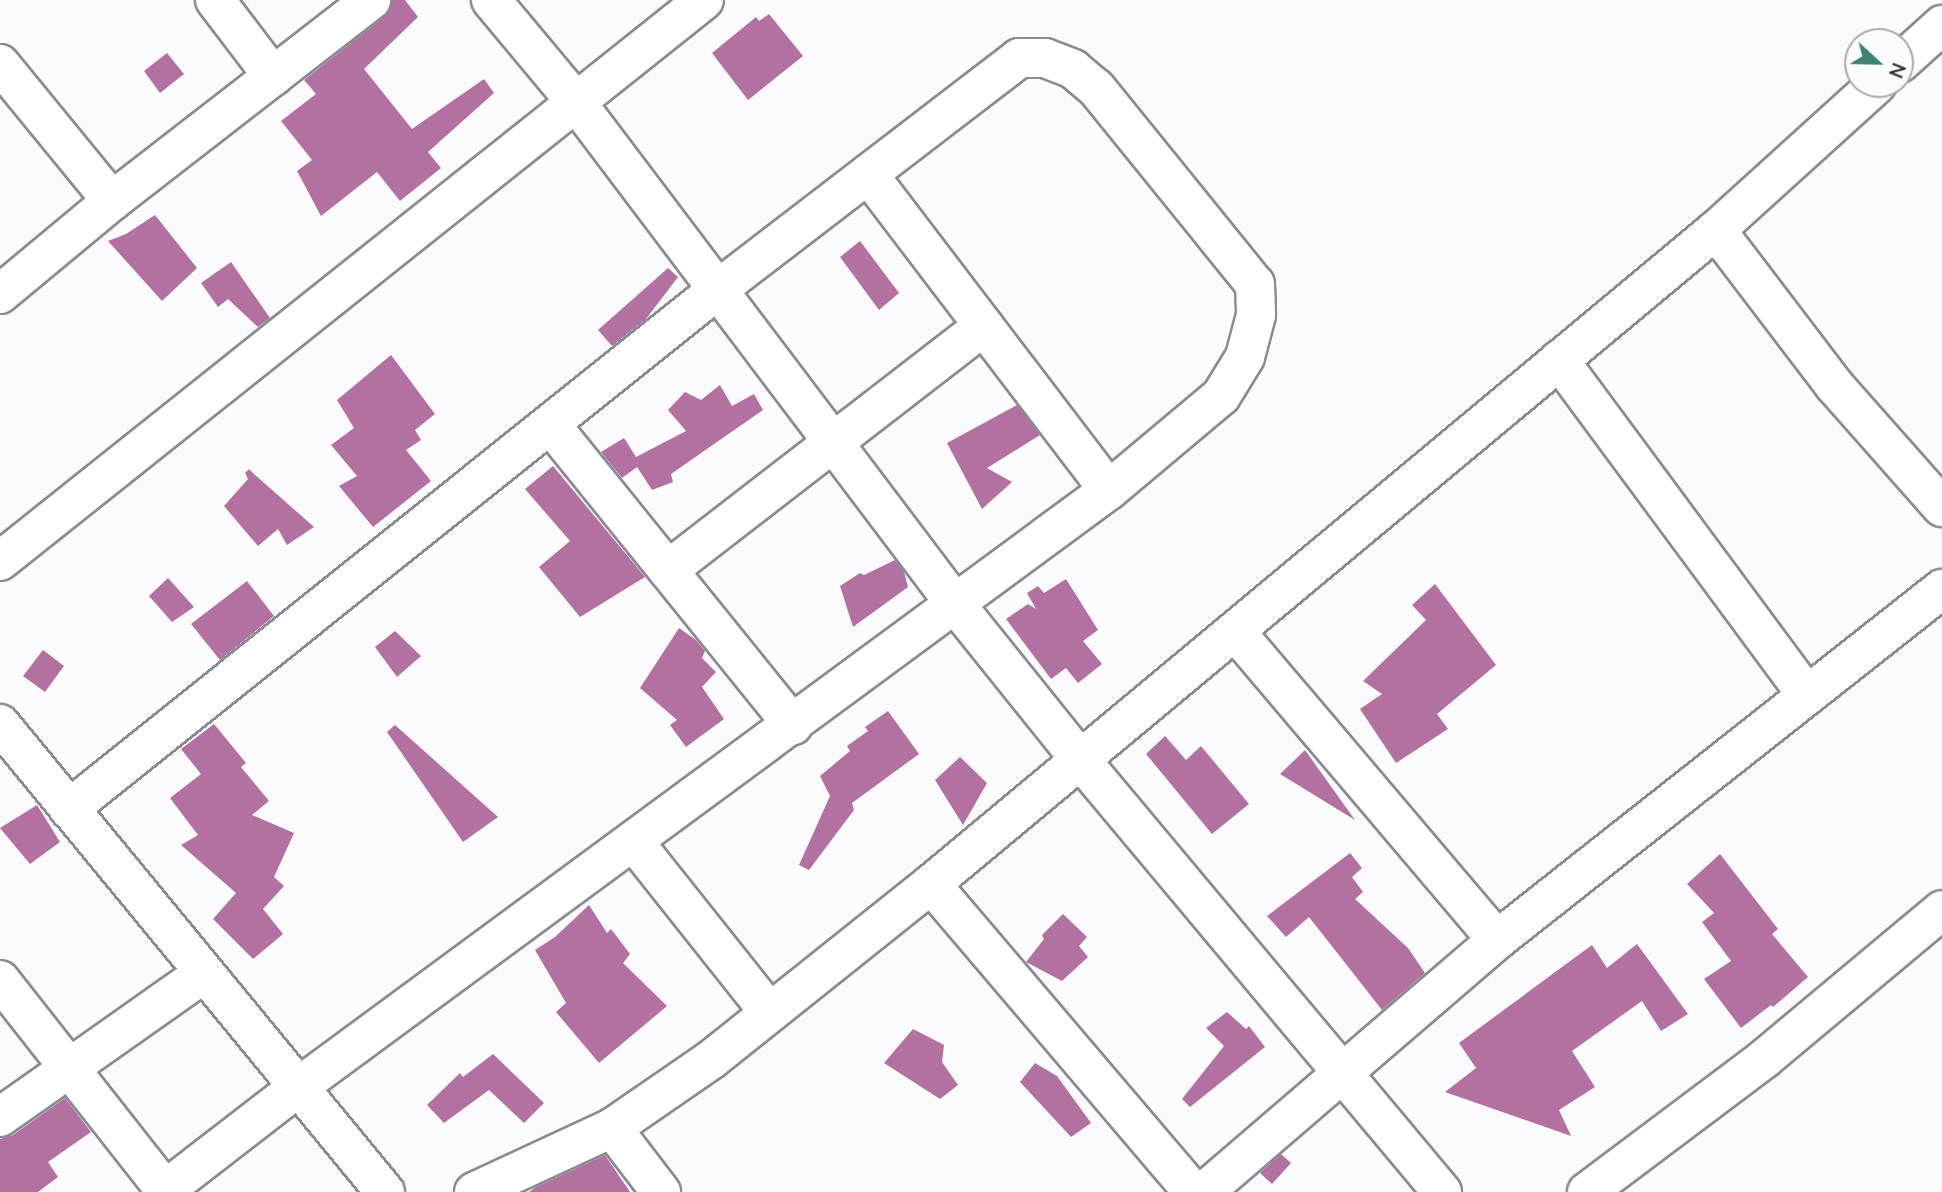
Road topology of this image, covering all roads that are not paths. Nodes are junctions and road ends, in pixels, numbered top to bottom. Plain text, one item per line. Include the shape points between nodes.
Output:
1 (215, 0) edge
2 (371, 0) edge
3 (491, 0) edge
4 (704, 0) edge
5 (1942, 25) edge
6 (1914, 51) edge
7 (0, 64) edge
8 (273, 76) junction
9 (1862, 98) edge
10 (576, 103) junction
11 (868, 174) junction
12 (112, 201) junction
13 (1716, 230) junction
14 (717, 290) junction
15 (0, 293) edge
16 (984, 326) junction
17 (1559, 360) junction
18 (550, 424) junction
19 (834, 442) junction
20 (1109, 490) junction
21 (1937, 493) edge
22 (0, 561) edge
23 (668, 570) junction
24 (1942, 589) edge
25 (956, 605) junction
26 (1235, 631) junction
27 (1807, 695) junction
28 (0, 724) edge
29 (793, 725) junction
30 (1079, 758) junction
31 (69, 809) junction
32 (634, 842) junction
33 (931, 884) junction
34 (1942, 910) edge
35 (1497, 940) junction
36 (204, 973) junction
37 (0, 979) edge
38 (769, 1012) junction
39 (68, 1068) junction
40 (1343, 1070) junction
41 (297, 1088) junction
42 (0, 1116) edge
43 (612, 1128) junction
44 (166, 1191) edge
45 (385, 1192) edge
46 (474, 1192) edge
47 (661, 1192) edge
48 (1193, 1192) edge
49 (1204, 1192) edge
50 (1442, 1192) edge
51 (1587, 1192) edge

1 - 8 street
2 - 8 street
3 - 10 street
4 - 10 street
5 - 6 street
7 - 12 street
8 - 12 street
9 - 13 street
10 - 14 street
10 - 22 street
11 - 14 street
11 - 16 street
11 - 20 street via 1019,58 1045,58 1073,69 1096,88 1255,284 1256,314 1245,357 1221,396
12 - 15 street
13 - 17 street
13 - 21 street via 1834,385
14 - 18 street
14 - 19 street
16 - 19 street
16 - 20 street
17 - 26 street
17 - 27 street
18 - 23 street
18 - 31 street
19 - 23 street
19 - 25 street
20 - 25 street
23 - 29 street
24 - 27 street
25 - 29 street
25 - 30 street
26 - 30 street
26 - 35 street
27 - 35 street
28 - 31 street
29 - 32 street
30 - 33 street
30 - 40 street
31 - 36 street
32 - 38 street
32 - 41 street
33 - 38 street
33 - 48 street
34 - 51 street via 1763,1059
35 - 40 street
36 - 39 street
36 - 41 street
37 - 39 street
38 - 43 street via 712,1059
39 - 42 street
39 - 44 street
40 - 49 street
40 - 50 street
41 - 44 street
41 - 45 street
43 - 46 street
43 - 47 street

